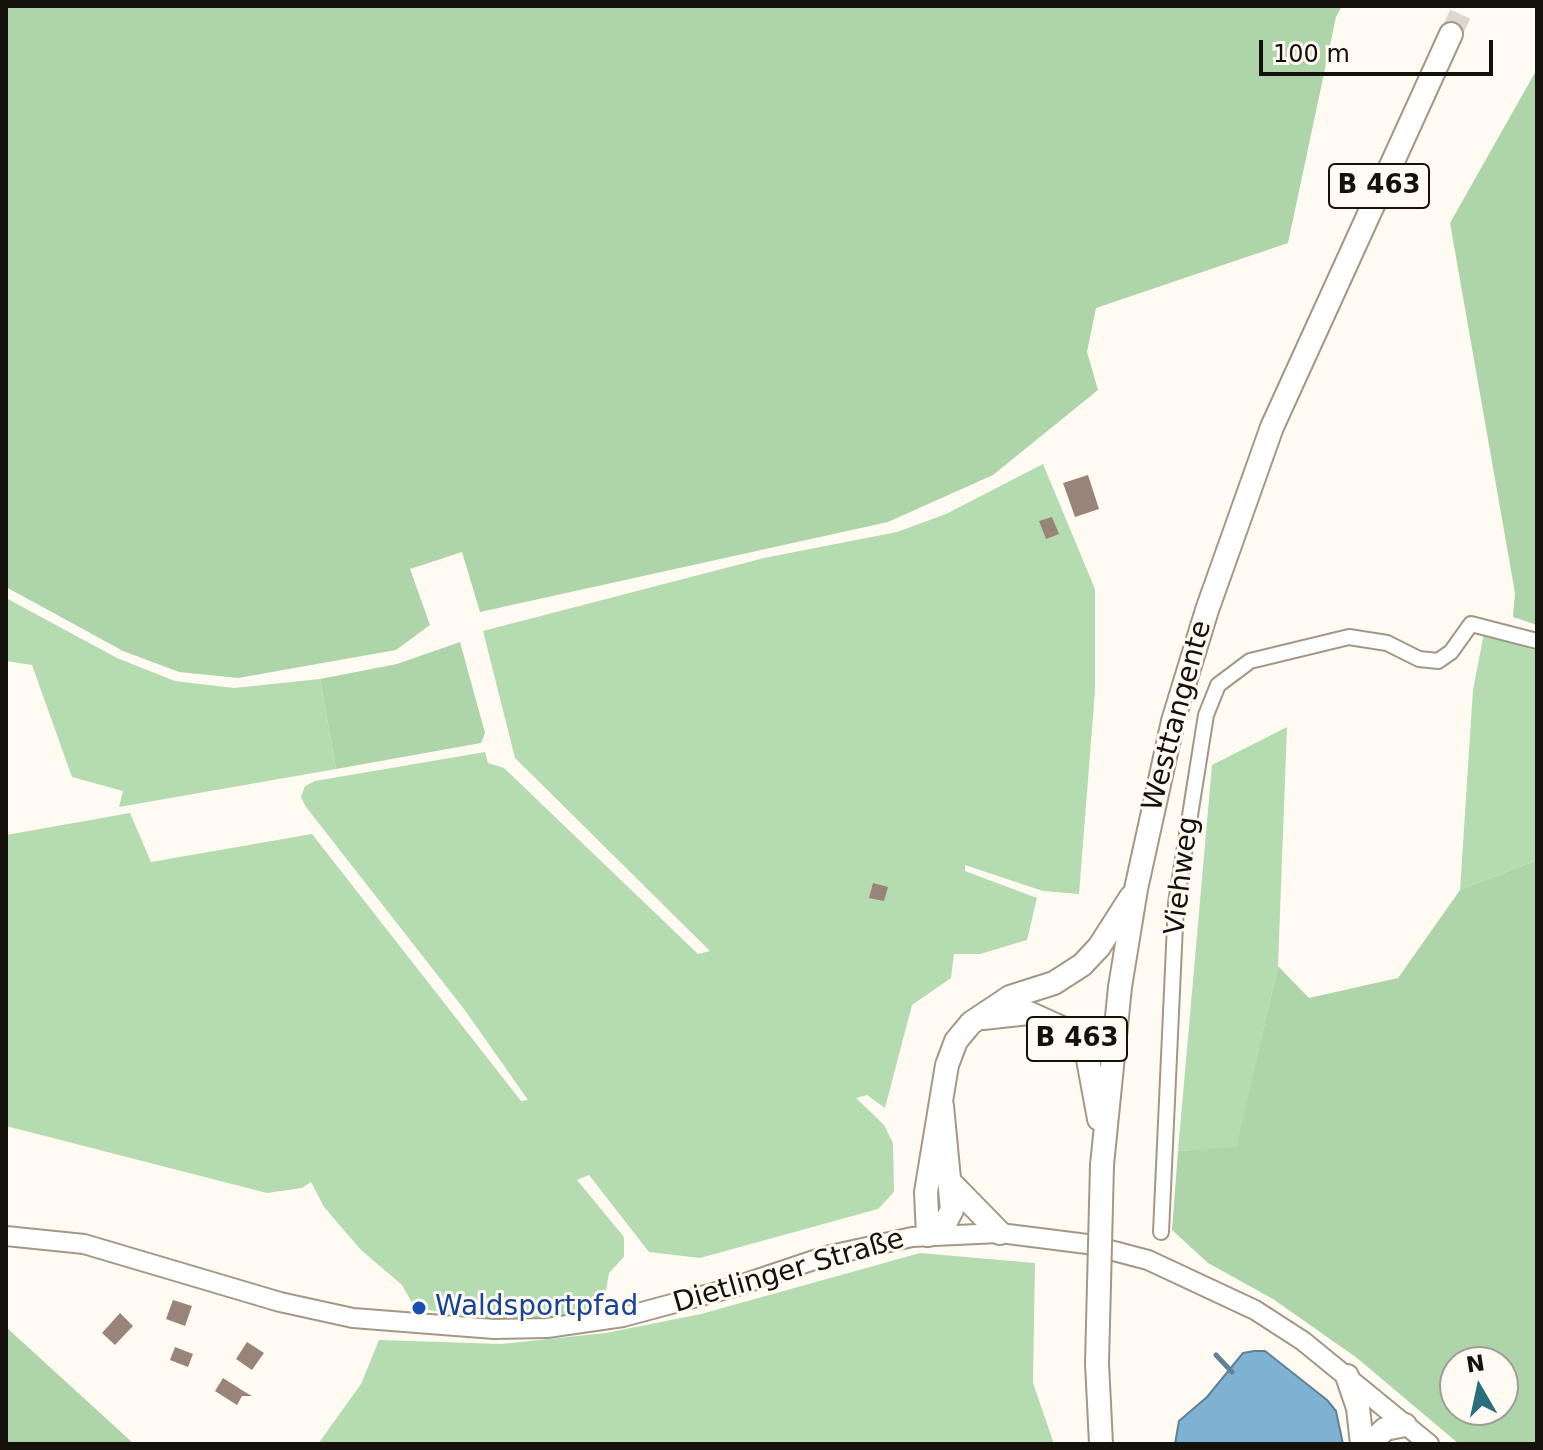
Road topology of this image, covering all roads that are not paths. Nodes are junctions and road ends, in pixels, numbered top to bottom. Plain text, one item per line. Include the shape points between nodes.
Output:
1 (1451, 34) tunnel mouth
2 (1537, 641) edge
3 (1136, 889) junction
4 (978, 1018) junction
5 (942, 1106) junction
6 (1103, 1141) junction
7 (951, 1183) junction
8 (1161, 1232) dead end
9 (1000, 1233) junction
10 (928, 1235) junction
11 (6, 1236) edge
12 (1347, 1376) junction
13 (1401, 1435) edge
14 (1101, 1444) edge
15 (1362, 1444) edge
16 (1369, 1444) edge
17 (1429, 1444) edge

1 - 3 highway, Westtangente / B 463 via 1272,427 1189,669
2 - 8 street, Viehweg via 1471,624 1438,661 1419,659 1387,643 1349,637 1250,661 1218,685 1206,715 1176,903
3 - 4 highway, B 463 via 1082,965 1054,983 1010,997
3 - 6 highway, Westtangente / B 463
4 - 5 highway, B 463 via 956,1041
4 - 6 highway, B 463 via 1029,1013 1071,1032 1087,1054
5 - 7 highway, B 463
5 - 10 highway, B 463 via 924,1207
6 - 14 highway, Westtangente / B 463, bridge via 1097,1363
7 - 9 highway
7 - 10 highway, B 463 via 952,1210 943,1227
9 - 10 main road, Dietlinger Straße
9 - 12 main road, Dietlinger Straße via 1121,1252 1188,1277 1255,1310
10 - 11 main road, Dietlinger Straße via 826,1256 623,1317 494,1329 353,1318 280,1302 96,1247
12 - 13 main road, Dietlinger Straße
12 - 15 highway
13 - 16 highway via 1385,1429
13 - 17 main road, Dietlinger Straße

